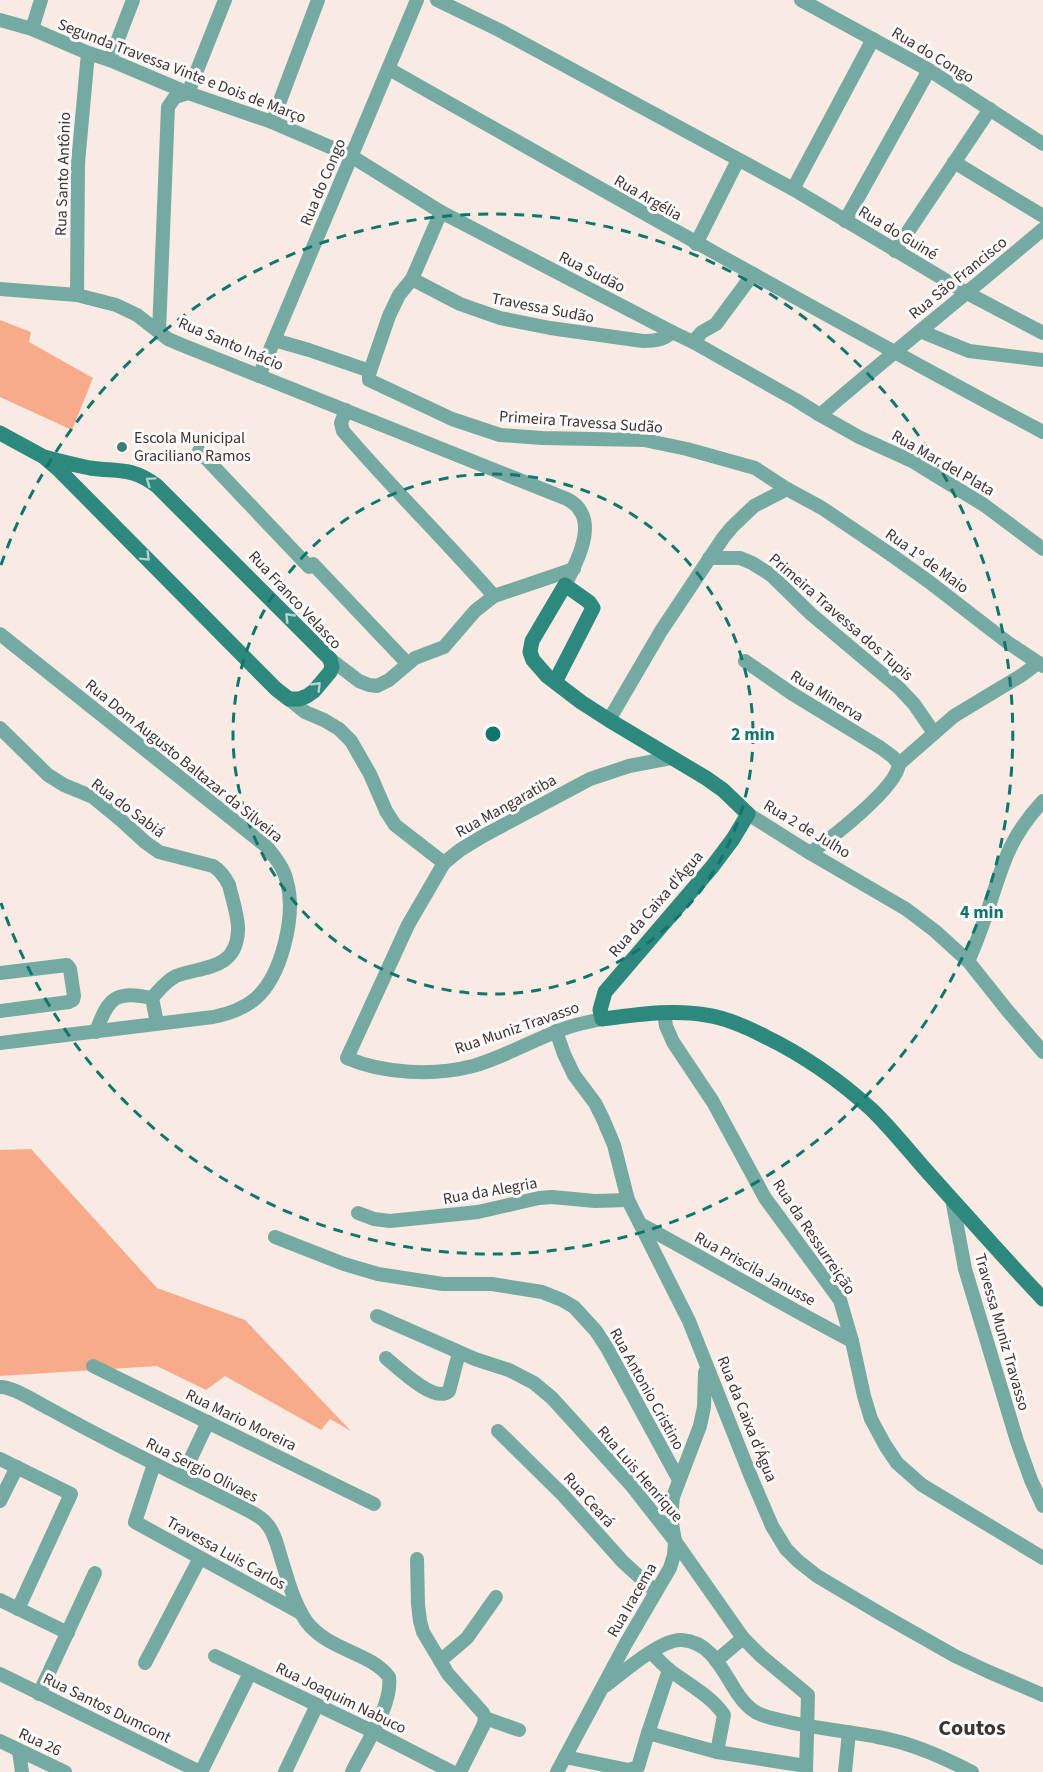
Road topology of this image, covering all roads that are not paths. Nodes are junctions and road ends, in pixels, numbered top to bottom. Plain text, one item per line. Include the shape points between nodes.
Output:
1 (41, 0) edge
2 (133, 0) edge
3 (225, 0) edge
4 (318, 0) edge
5 (417, 0) edge
6 (437, 0) edge
7 (801, 0) edge
8 (0, 20) edge
9 (32, 28) junction
10 (873, 39) junction
11 (88, 53) junction
12 (110, 60) junction
13 (389, 69) junction
14 (929, 70) junction
15 (188, 93) junction
16 (990, 109) junction
17 (272, 122) junction
18 (1043, 144) edge
19 (351, 156) junction
20 (738, 160) junction
21 (954, 162) junction
22 (793, 189) junction
23 (441, 212) junction
24 (1043, 216) edge
25 (845, 221) junction
26 (1043, 229) edge
27 (696, 244) junction
28 (895, 251) junction
29 (753, 274) junction
30 (412, 279) junction
31 (0, 289) edge
32 (967, 293) junction
33 (77, 295) junction
34 (920, 331) junction
35 (159, 332) junction
36 (672, 332) junction
37 (1043, 333) edge
38 (273, 340) junction
39 (693, 342) junction
40 (893, 352) junction
41 (1043, 360) edge
42 (259, 376) junction
43 (372, 377) junction
44 (346, 410) junction
45 (820, 415) junction
46 (1043, 432) edge
47 (0, 433) edge
48 (199, 451) dead end
49 (44, 457) junction
50 (788, 489) junction
51 (1043, 549) edge
52 (710, 558) junction
53 (574, 569) junction
54 (565, 585) junction
55 (494, 596) junction
56 (0, 634) edge
57 (330, 659) junction
58 (532, 660) joint
59 (745, 661) dead end
60 (407, 663) junction
61 (1040, 665) edge
62 (555, 682) junction
63 (289, 699) junction
64 (609, 720) junction
65 (0, 728) edge
66 (934, 733) junction
67 (671, 758) junction
68 (896, 760) junction
69 (1043, 801) edge
70 (748, 814) junction
71 (810, 853) junction
72 (444, 863) junction
73 (968, 961) junction
74 (0, 973) edge
75 (152, 998) junction
76 (0, 1011) edge
77 (664, 1012) junction
78 (602, 1019) junction
79 (157, 1023) junction
80 (556, 1031) junction
81 (96, 1032) junction
82 (355, 1037) joint
83 (0, 1043) edge
84 (1043, 1052) edge
85 (952, 1199) junction
86 (628, 1200) junction
87 (358, 1214) dead end
88 (642, 1226) junction
89 (275, 1238) dead end
90 (1043, 1299) edge
91 (377, 1316) dead end
92 (852, 1341) junction
93 (459, 1353) junction
94 (386, 1358) dead end
95 (705, 1362) junction
96 (93, 1366) dead end
97 (1, 1386) edge
98 (208, 1422) junction
99 (498, 1431) dead end
100 (0, 1459) edge
101 (154, 1464) junction
102 (17, 1467) junction
103 (182, 1477) junction
104 (679, 1480) junction
105 (0, 1501) edge
106 (375, 1504) dead end
107 (1043, 1506) edge
108 (675, 1541) junction
109 (200, 1558) junction
110 (1043, 1558) edge
111 (417, 1559) dead end
112 (95, 1573) dead end
113 (655, 1591) junction
114 (496, 1598) dead end
115 (0, 1600) edge
116 (18, 1609) junction
117 (302, 1613) junction
118 (68, 1633) junction
119 (743, 1638) junction
120 (651, 1652) junction
121 (215, 1656) dead end
122 (440, 1661) junction
123 (716, 1661) junction
124 (145, 1663) dead end
125 (669, 1670) junction
126 (250, 1673) junction
127 (0, 1674) edge
128 (602, 1689) junction
129 (39, 1694) junction
130 (1043, 1695) edge
131 (317, 1705) junction
132 (485, 1718) junction
133 (807, 1726) junction
134 (519, 1730) dead end
135 (374, 1732) junction
136 (849, 1732) junction
137 (648, 1733) junction
138 (0, 1741) edge
139 (19, 1751) junction
140 (717, 1752) junction
141 (565, 1757) junction
142 (954, 1768) edge
143 (806, 1769) edge
144 (22, 1772) edge
145 (65, 1772) edge
146 (200, 1772) edge
147 (285, 1772) edge
148 (352, 1772) edge
149 (452, 1772) edge
150 (460, 1772) edge
151 (557, 1772) edge
152 (845, 1772) edge
153 (972, 1772) edge

1 - 9 street
2 - 12 street
3 - 15 street
4 - 17 street
5 - 13 street, Rua do Congo
6 - 20 street, Rua do Guiné
7 - 10 street, Rua do Congo
8 - 9 street, Segunda Travessa Vinte e Dois de Março
9 - 11 street, Segunda Travessa Vinte e Dois de Março
10 - 14 street, Rua do Congo
10 - 22 street
11 - 12 street, Segunda Travessa Vinte e Dois de Março
11 - 33 street, Rua Santo Antônio via 78,163
12 - 15 street, Segunda Travessa Vinte e Dois de Março
13 - 19 street, Rua do Congo
13 - 27 street, Rua Argélia
14 - 16 street, Rua do Congo
14 - 25 street
15 - 17 street, Segunda Travessa Vinte e Dois de Março
15 - 35 street via 175,97 168,107
16 - 18 street, Rua do Congo
16 - 21 street
17 - 19 street, Segunda Travessa Vinte e Dois de Março
19 - 23 street, Rua Sudão
19 - 38 street, Rua do Congo
20 - 22 street, Rua do Guiné
20 - 27 street
21 - 24 street
21 - 28 street
22 - 25 street, Rua do Guiné
23 - 30 street
23 - 36 street, Rua Sudão
25 - 28 street, Rua do Guiné
26 - 32 street, Rua São Francisco
27 - 29 street, Rua Argélia
28 - 32 street, Rua do Guiné
29 - 39 street via 716,324
29 - 40 street, Rua Argélia
30 - 36 street, Travessa Sudão via 482,313 520,323 643,341 660,340
30 - 43 street via 389,316
31 - 33 street, Rua Santo Inácio
32 - 34 street, Rua São Francisco
32 - 37 street, Rua do Guiné
33 - 35 street, Rua Santo Inácio via 126,309
34 - 40 street, Rua São Francisco
34 - 41 street via 969,351
35 - 42 street, Rua Santo Inácio
36 - 39 street, Rua Sudão
38 - 42 street, Rua do Congo
38 - 43 street, Primeira Travessa Sudão via 309,350
39 - 45 street, Rua Sudão
40 - 45 street, Rua São Francisco
40 - 46 street
42 - 44 street, Rua Santo Inácio
43 - 50 street, Primeira Travessa Sudão via 452,419 500,435 653,441 755,468
44 - 53 street, Rua Santo Inácio via 567,498 581,511 584,520 584,539
44 - 55 street via 341,423 343,431
45 - 51 street, Rua Mar del Plata via 914,462 984,504
47 - 49 street, Rua Franco Velasco
48 - 60 street
57 -> 49 street, Rua Franco Velasco via 146,477
49 -> 63 street, Rua Franco Velasco
50 - 52 street via 754,507 732,527
50 - 61 street, Rua 1º de Maio via 899,561
52 - 64 street
52 - 66 street, Primeira Travessa dos Tupis via 740,558 771,575 899,688
53 - 54 street, Rua Santo Inácio
53 - 55 street
54 - 58 street, Rua Santo Inácio via 532,641
54 - 62 street via 593,609
55 - 60 street via 475,611 444,647
56 - 79 street, Rua Dom Augusto Baltazar da Silveira via 266,846 279,861 287,880 290,920 276,968 263,991 231,1013
57 - 60 street via 359,681 377,686
63 -> 57 street, Rua Franco Velasco via 314,691 330,672
58 - 62 street, Rua 2 de Julho
59 - 68 street, Rua Minerva
61 - 66 street via 972,704
62 - 64 street, Rua 2 de Julho
63 - 72 street via 339,729 351,741 395,825
64 - 67 street, Rua 2 de Julho
65 - 75 street, Rua do Sabiá via 48,775 93,797 159,852 213,866 226,879 238,930 234,946 223,961 175,977
66 - 68 street
67 - 70 street, Rua 2 de Julho via 723,790
67 - 72 street, Rua Mangaratiba via 590,778 483,836
68 - 71 street via 898,771 880,793
69 - 73 street via 1005,859 985,923
70 - 71 street, Rua 2 de Julho
70 - 78 street, Rua da Caixa d'Água via 712,867 605,992
71 - 73 street, Rua 2 de Julho via 906,909
72 - 82 street, Rua Mangaratiba via 408,925
73 - 84 street, Rua 2 de Julho
74 - 76 street via 67,965 74,994 69,1002
75 - 79 street
75 - 81 street via 132,994 110,1002
77 - 78 street, Rua Muniz Travasso
77 - 85 street, Rua Muniz Travasso via 729,1021 814,1064 873,1111
77 - 92 street, Rua da Ressurreição via 673,1042 713,1102 765,1198 840,1300
78 - 80 street, Rua Muniz Travasso
79 - 81 street, Rua Dom Augusto Baltazar da Silveira
80 - 82 street, Rua Muniz Travasso via 474,1065 440,1071 398,1070 354,1061 347,1058
80 - 86 street, Rua da Caixa d'Água via 574,1075 595,1103 614,1144
81 - 83 street, Rua Dom Augusto Baltazar da Silveira
85 - 90 street, Rua Muniz Travasso
85 - 107 street, Travessa Muniz Travasso via 965,1269 1017,1441
86 - 87 street, Rua da Alegria via 545,1198 478,1212 390,1221
86 - 88 street, Rua da Caixa d'Água
88 - 92 street, Rua Priscila Janusse
88 - 95 street, Rua da Caixa d'Água
89 - 104 street, Rua Antonio Cristino via 378,1274 443,1284 530,1289 570,1304 607,1348
91 - 93 street, Rua Luis Henrique
92 - 110 street, Rua da Ressurreição via 871,1419 897,1463 922,1485
93 - 94 street via 449,1391 439,1395 414,1382
93 - 108 street, Rua Luis Henrique via 509,1370 552,1398 617,1468
95 - 104 street, Rua Iracema via 704,1407
95 - 130 street, Rua da Caixa d'Água via 772,1526 798,1562 955,1656
96 - 98 street, Rua Mario Moreira
97 - 101 street, Rua Sergio Olivaes
98 - 103 street
98 - 106 street, Rua Mario Moreira
99 - 113 street, Rua Ceará
100 - 102 street
101 - 103 street, Rua Sergio Olivaes
101 - 109 street, Travessa Luis Carlos via 135,1522
102 - 105 street
102 - 116 street via 71,1494
103 - 117 street, Rua Sergio Olivaes via 266,1522
104 - 108 street, Rua Iracema via 671,1518
108 - 113 street, Rua Iracema via 670,1568
108 - 119 street, Rua Luis Henrique
109 - 117 street, Travessa Luis Carlos
109 - 124 street
111 - 122 street via 421,1626
112 - 118 street
113 - 128 street, Rua Iracema
114 - 122 street via 467,1638
115 - 116 street
116 - 118 street
117 - 135 street, Rua Sergio Olivaes via 322,1637 388,1675 384,1708
118 - 129 street
119 - 123 street
119 - 133 street, Rua Luis Henrique via 808,1695
120 - 123 street via 672,1640 683,1640 703,1647
120 - 125 street
120 - 128 street
121 - 126 street, Rua Joaquim Nabuco
122 - 132 street
123 - 133 street via 755,1712
125 - 137 street
125 - 140 street via 724,1715
126 - 131 street, Rua Joaquim Nabuco
126 - 146 street
127 - 129 street, Rua Santos Dumcont
128 - 141 street, Rua Iracema
129 - 146 street, Rua Santos Dumcont
131 - 135 street, Rua Joaquim Nabuco
131 - 147 street
132 - 134 street
132 - 150 street
133 - 136 street
133 - 143 street
135 - 148 street
135 - 149 street, Rua Joaquim Nabuco
136 - 142 street via 903,1742
136 - 152 street
137 - 140 street
137 - 141 street via 640,1764 634,1770
138 - 139 street, Rua 26
139 - 144 street
139 - 145 street, Rua 26
140 - 143 street
141 - 151 street, Rua Iracema
142 - 153 street

